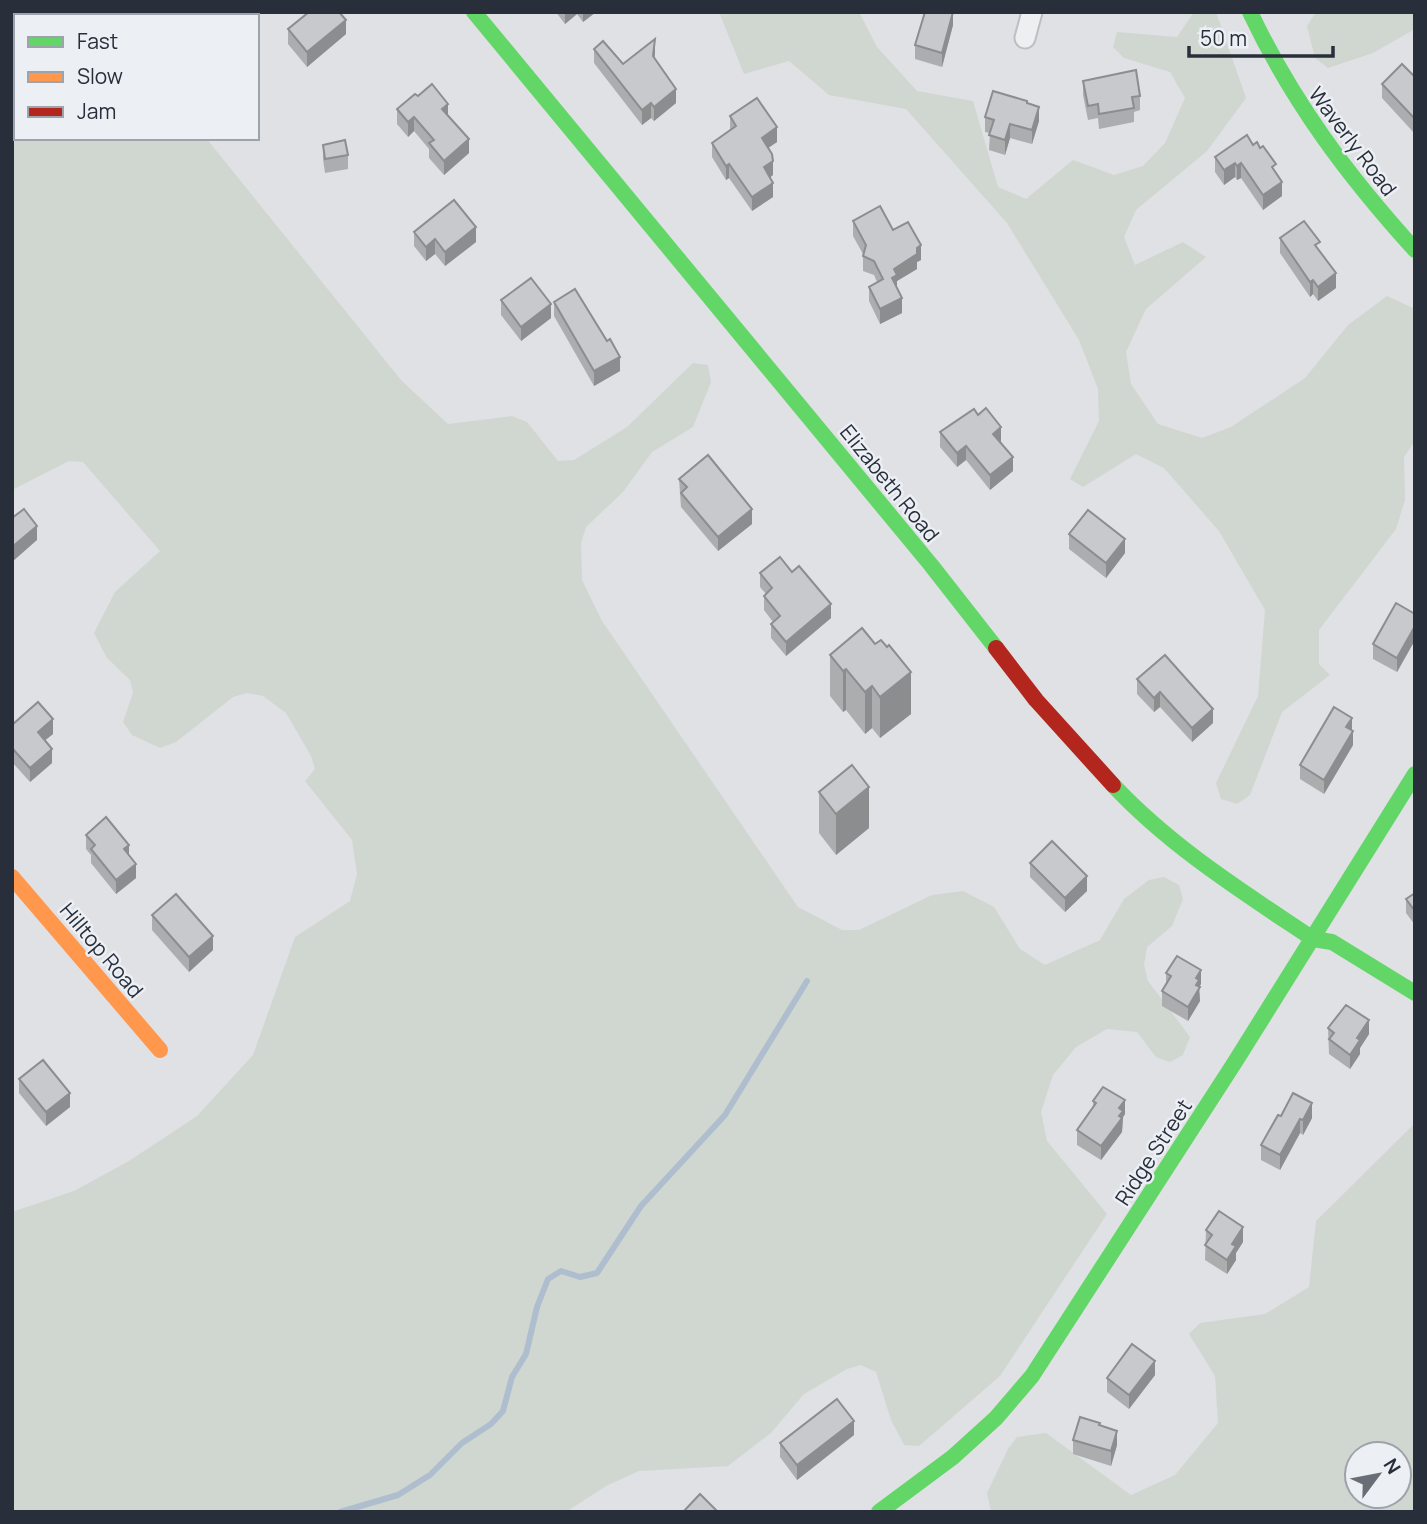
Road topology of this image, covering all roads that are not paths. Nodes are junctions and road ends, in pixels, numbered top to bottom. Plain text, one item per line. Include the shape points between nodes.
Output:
1 (474, 12) edge
2 (1032, 12) edge
3 (1250, 12) edge
4 (1025, 38) dead end
5 (1415, 250) edge
6 (1415, 775) edge
7 (12, 877) edge
8 (1313, 939) junction
9 (1415, 993) edge
10 (160, 1050) dead end
11 (879, 1512) edge

1 - 8 street, Elizabeth Road via 931,565 1036,700 1131,804 1199,862
2 - 4 street
3 - 5 street, Waverly Road via 1287,87 1322,139 1360,191
6 - 8 street, Ridge Street
7 - 10 street, Hilltop Road
8 - 9 street, Elizabeth Road via 1332,942
8 - 11 street, Ridge Street via 1032,1376 988,1426

